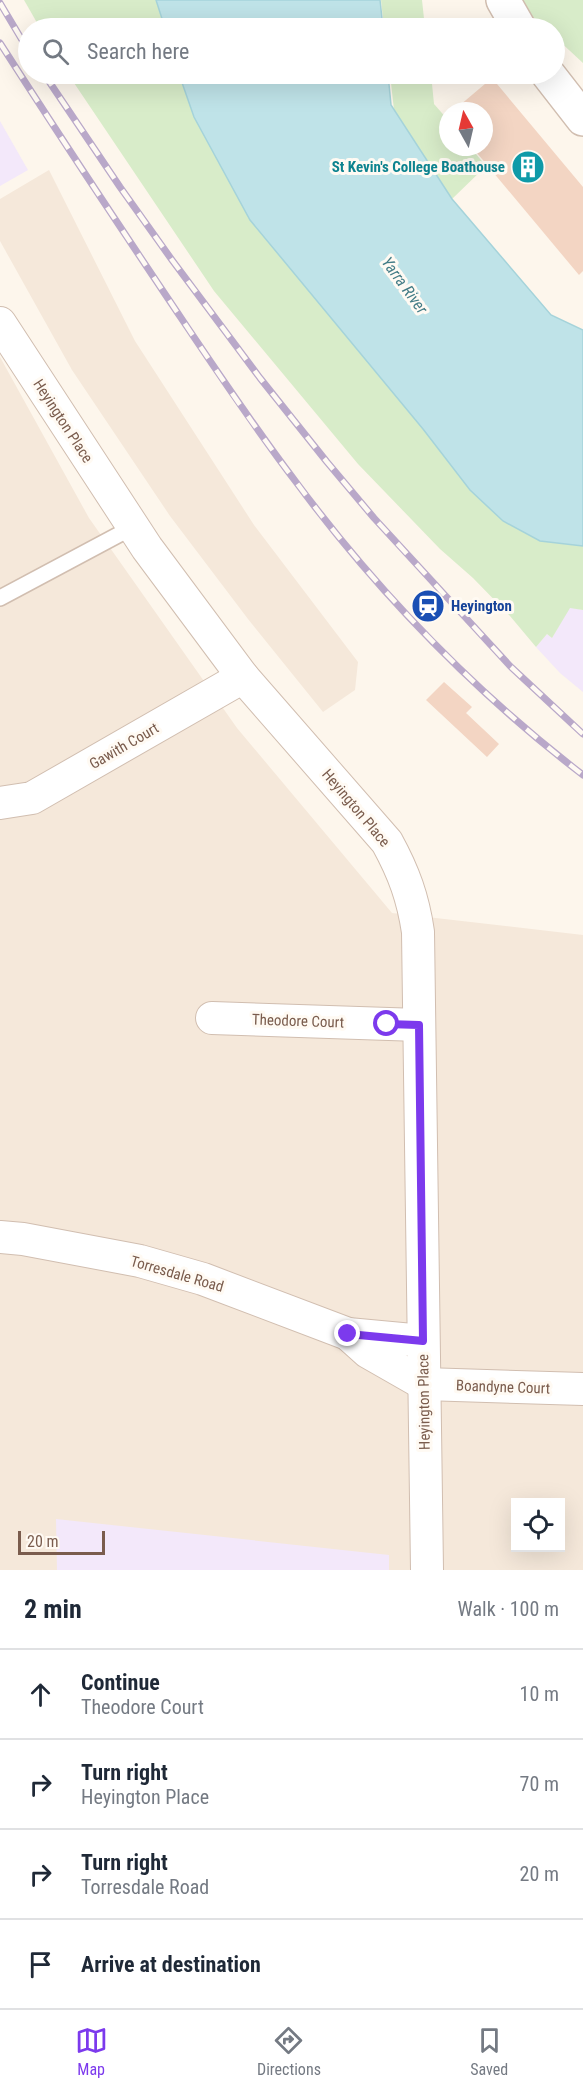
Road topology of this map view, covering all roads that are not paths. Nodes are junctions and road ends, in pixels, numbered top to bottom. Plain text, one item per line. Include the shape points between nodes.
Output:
1 (503, 0) edge
2 (513, 18) edge
3 (556, 84) edge
4 (583, 119) edge
5 (1, 323) edge
6 (133, 527) junction
7 (0, 598) edge
8 (243, 677) junction
9 (0, 803) edge
10 (212, 1018) dead end
11 (419, 1025) junction
12 (0, 1237) edge
13 (348, 1334) junction
14 (423, 1341) junction
15 (424, 1384) junction
16 (583, 1389) edge
17 (427, 1570) edge

1 - 2 street
3 - 4 street
5 - 6 street, Heyington Place
6 - 7 lane
6 - 8 street, Heyington Place
8 - 9 street, Gawith Court via 32,798
8 - 11 street, Heyington Place via 387,842 402,871 414,903 418,932
10 - 11 street, Theodore Court
11 - 14 street, Heyington Place
12 - 13 street, Torresdale Road via 150,1264 203,1279
13 - 14 street, Torresdale Road
13 - 15 street, Torresdale Road via 368,1352
14 - 15 street, Heyington Place
15 - 16 street, Boandyne Court
15 - 17 street, Heyington Place

